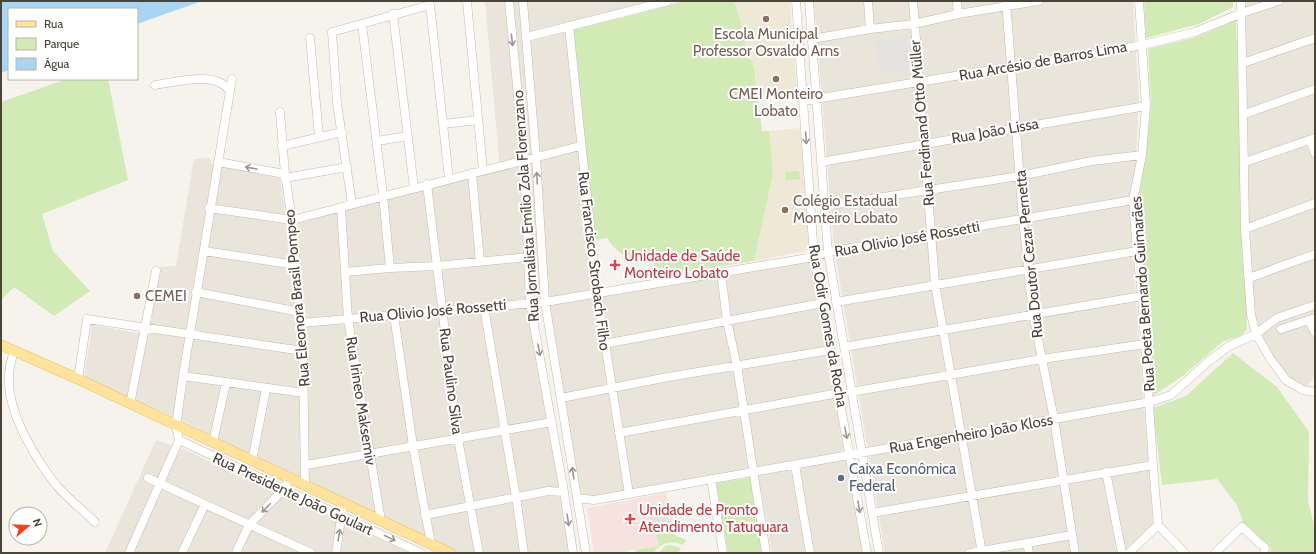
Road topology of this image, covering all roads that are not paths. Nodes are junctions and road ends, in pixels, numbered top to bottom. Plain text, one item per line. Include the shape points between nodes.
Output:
1 (509, 1) edge
2 (523, 1) edge
3 (668, 1) edge
4 (796, 1) edge
5 (809, 1) edge
6 (868, 1) edge
7 (913, 1) edge
8 (958, 1) edge
9 (1038, 1) edge
10 (1139, 1) edge
11 (1242, 1) edge
12 (1278, 1) edge
13 (467, 2) dead end
14 (1007, 4) edge
15 (1242, 13) junction
16 (394, 14) junction
17 (958, 14) junction
18 (362, 24) junction
19 (914, 24) junction
20 (569, 26) junction
21 (870, 29) junction
22 (527, 37) junction
23 (310, 38) dead end
24 (1315, 38) edge
25 (812, 39) junction
26 (1143, 45) junction
27 (1243, 63) junction
28 (1012, 67) junction
29 (232, 79) dead end
30 (920, 82) junction
31 (155, 85) dead end
32 (1315, 88) edge
33 (230, 91) junction
34 (816, 99) junction
35 (803, 101) junction
36 (1146, 106) junction
37 (280, 112) dead end
38 (1245, 114) junction
39 (478, 120) junction
40 (443, 124) junction
41 (1016, 127) junction
42 (342, 132) junction
43 (408, 136) junction
44 (319, 137) junction
45 (1312, 139) edge
46 (377, 141) junction
47 (924, 145) junction
48 (282, 146) junction
49 (580, 146) junction
50 (1315, 153) edge
51 (1142, 155) junction
52 (536, 157) junction
53 (524, 160) junction
54 (218, 162) junction
55 (821, 162) junction
56 (1245, 162) junction
57 (347, 167) junction
58 (483, 170) junction
59 (472, 173) junction
60 (285, 176) junction
61 (1020, 176) junction
62 (449, 179) junction
63 (426, 184) junction
64 (414, 188) junction
65 (928, 190) junction
66 (383, 195) junction
67 (1133, 200) junction
68 (1315, 203) edge
69 (352, 204) junction
70 (825, 206) junction
71 (209, 208) junction
72 (341, 208) junction
73 (292, 220) junction
74 (1023, 220) junction
75 (1245, 229) junction
76 (931, 234) junction
77 (204, 251) junction
78 (1137, 251) junction
79 (828, 252) junction
80 (1315, 254) edge
81 (528, 257) junction
82 (814, 257) junction
83 (480, 262) junction
84 (296, 265) junction
85 (437, 266) junction
86 (390, 268) junction
87 (1029, 269) junction
88 (156, 272) dead end
89 (345, 272) junction
90 (720, 272) junction
91 (1249, 278) junction
92 (935, 286) junction
93 (196, 292) junction
94 (597, 293) junction
95 (1142, 296) junction
96 (545, 302) junction
97 (836, 302) junction
98 (530, 303) junction
99 (823, 303) junction
100 (1315, 305) edge
101 (484, 307) junction
102 (442, 310) junction
103 (300, 312) junction
104 (1033, 314) junction
105 (394, 315) junction
106 (348, 319) junction
107 (1312, 319) edge
108 (727, 321) junction
109 (301, 323) junction
110 (145, 327) junction
111 (1280, 329) dead end
112 (942, 331) junction
113 (1315, 332) edge
114 (1256, 334) junction
115 (189, 335) junction
116 (604, 344) junction
117 (1145, 344) junction
118 (1, 345) edge
119 (844, 348) junction
120 (831, 350) junction
121 (14, 351) junction
122 (303, 352) junction
123 (1042, 359) junction
124 (737, 366) junction
125 (950, 374) junction
126 (183, 376) junction
127 (78, 379) junction
128 (226, 383) junction
129 (266, 389) junction
130 (611, 389) junction
131 (851, 392) junction
132 (1315, 392) edge
133 (304, 393) junction
134 (839, 393) junction
135 (561, 398) junction
136 (1150, 402) junction
137 (130, 404) junction
138 (743, 410) junction
139 (1054, 419) junction
140 (552, 422) junction
141 (176, 426) junction
142 (505, 431) junction
143 (619, 433) junction
144 (962, 435) junction
145 (458, 439) junction
146 (179, 440) junction
147 (213, 442) junction
148 (413, 446) junction
149 (862, 453) junction
150 (369, 454) junction
151 (850, 455) junction
152 (570, 456) junction
153 (558, 459) junction
154 (252, 461) junction
155 (306, 465) junction
156 (795, 465) junction
157 (1153, 465) junction
158 (752, 472) junction
159 (1106, 472) junction
160 (148, 478) dead end
161 (290, 478) junction
162 (710, 479) junction
163 (1063, 479) junction
164 (161, 484) junction
165 (305, 484) junction
166 (284, 489) junction
167 (564, 492) junction
168 (630, 494) junction
169 (971, 496) junction
170 (516, 497) junction
171 (577, 498) junction
172 (205, 504) junction
173 (343, 504) junction
174 (470, 506) junction
175 (872, 513) junction
176 (424, 515) junction
177 (342, 516) junction
178 (381, 521) junction
179 (95, 522) dead end
180 (249, 525) junction
181 (1158, 525) junction
182 (1072, 535) junction
183 (1027, 543) junction
184 (431, 544) junction
185 (291, 550) edge
186 (982, 552) edge
187 (129, 553) edge
188 (182, 553) edge
189 (236, 553) edge
190 (311, 553) edge
191 (336, 553) edge
192 (421, 553) edge
193 (440, 553) edge
194 (450, 553) edge
195 (479, 553) edge
196 (524, 553) edge
197 (573, 553) edge
198 (586, 553) edge
199 (723, 553) edge
200 (766, 553) edge
201 (810, 553) edge
202 (867, 553) edge
203 (879, 553) edge
204 (970, 553) edge
205 (1029, 553) edge
206 (1076, 553) edge
207 (1122, 553) edge
208 (1129, 553) edge
209 (1184, 553) edge
210 (1215, 553) edge
211 (1264, 553) edge

1 -> 53 street, Rua Jornalista Emílio Zola Florenzano
2 - 22 street, Rua Jornalista Emílio Zola Florenzano
3 - 20 street
4 - 35 street, Rua Odir Gomes da Rocha
5 - 25 street, Rua Odir Gomes da Rocha
6 - 21 street
7 - 19 street, Rua Ferdinand Otto Müller
8 - 17 street
9 - 14 street
10 - 26 street, Rua Poeta Bernardo Guimarães
11 - 15 street
12 - 15 street, Rua Arcésio de Barros Lima
13 - 39 street
14 - 17 street
14 - 28 street, Rua Doutor Cezar Pernetta
15 - 26 street, Rua Arcésio de Barros Lima via 1195,32
15 - 27 street
16 - 18 street
16 - 40 street via 430,5
16 - 43 street
17 - 19 street
18 - 42 street via 332,32 337,103
18 - 46 street
19 - 21 street
19 - 30 street, Rua Ferdinand Otto Müller
20 - 22 street
20 - 49 street, Rua Francisco Strobach Filho
21 - 25 street
22 - 52 street, Rua Jornalista Emílio Zola Florenzano
23 - 44 street
24 - 27 street
25 - 34 street, Rua Odir Gomes da Rocha
26 - 28 street, Rua Arcésio de Barros Lima
26 - 36 street, Rua Poeta Bernardo Guimarães
27 - 38 street
28 - 30 street, Rua Arcésio de Barros Lima
28 - 41 street, Rua Doutor Cezar Pernetta
29 - 33 street
30 - 34 street, Rua Arcésio de Barros Lima
30 - 47 street, Rua Ferdinand Otto Müller
31 - 33 street via 211,79 226,85
32 - 38 street
33 - 54 street
34 - 35 street, Rua Arcésio de Barros Lima
34 - 55 street, Rua Odir Gomes da Rocha
35 -> 82 street, Rua Odir Gomes da Rocha
36 - 41 street, Rua João Lissa
36 - 51 street, Rua Poeta Bernardo Guimarães
37 - 48 street, Rua Eleonora Brasil Pompeo
38 - 56 street
39 - 40 street
39 - 58 street
40 - 62 street
41 - 47 street, Rua João Lissa
41 - 61 street, Rua Doutor Cezar Pernetta
42 - 44 street
42 - 57 street
43 - 46 street
43 - 64 street
44 - 48 street
45 - 50 street
45 - 56 street
46 - 66 street
47 - 55 street, Rua João Lissa
47 - 65 street, Rua Ferdinand Otto Müller
48 - 60 street, Rua Eleonora Brasil Pompeo
49 - 52 street
49 - 94 street, Rua Francisco Strobach Filho
51 - 61 street via 1092,161
51 - 67 street, Rua Poeta Bernardo Guimarães
52 - 53 street
96 -> 52 street, Rua Jornalista Emílio Zola Florenzano
53 - 58 street
53 - 81 street, Rua Jornalista Emílio Zola Florenzano
60 -> 54 street
54 - 71 street
55 - 70 street, Rua Odir Gomes da Rocha
56 - 75 street
57 - 60 street
57 - 69 street
58 - 59 street
59 - 62 street
59 - 83 street
60 - 73 street, Rua Eleonora Brasil Pompeo
61 - 65 street
61 - 74 street, Rua Doutor Cezar Pernetta
62 - 63 street
63 - 64 street
63 - 85 street, Rua Paulino Silva
64 - 66 street
65 - 70 street
65 - 76 street, Rua Ferdinand Otto Müller
66 - 69 street
66 - 86 street
67 - 74 street, Rua Olivio José Rossetti
67 - 78 street, Rua Poeta Bernardo Guimarães
68 - 75 street
69 - 72 street
70 - 79 street, Rua Odir Gomes da Rocha
71 - 73 street
71 - 77 street
72 - 73 street
72 - 89 street, Rua Irineo Maksemiv
73 - 84 street, Rua Eleonora Brasil Pompeo
74 - 76 street, Rua Olivio José Rossetti
74 - 87 street, Rua Doutor Cezar Pernetta
75 - 91 street
76 - 79 street, Rua Olivio José Rossetti
76 - 92 street, Rua Ferdinand Otto Müller
77 - 84 street
77 - 93 street
78 - 87 street
78 - 95 street, Rua Poeta Bernardo Guimarães
79 - 82 street, Rua Olivio José Rossetti
79 - 97 street, Rua Odir Gomes da Rocha
80 - 91 street
81 - 83 street
81 - 98 street, Rua Jornalista Emílio Zola Florenzano
82 - 90 street, Rua Olivio José Rossetti
82 - 99 street, Rua Odir Gomes da Rocha
83 - 85 street
84 - 103 street, Rua Eleonora Brasil Pompeo
85 - 86 street
85 - 102 street, Rua Paulino Silva
86 - 89 street
87 - 92 street
87 - 104 street, Rua Doutor Cezar Pernetta
88 - 110 street
89 - 106 street, Rua Irineo Maksemiv
90 - 94 street, Rua Olivio José Rossetti
90 - 108 street
91 - 114 street via 1251,315
92 - 97 street
92 - 112 street, Rua Ferdinand Otto Müller
93 - 103 street
93 - 115 street
94 - 96 street, Rua Olivio José Rossetti
94 - 116 street, Rua Francisco Strobach Filho
95 - 104 street
95 - 117 street, Rua Poeta Bernardo Guimarães
96 - 98 street, Rua Olivio José Rossetti
96 - 135 street, Rua Jornalista Emílio Zola Florenzano
97 - 119 street, Rua Odir Gomes da Rocha
98 - 101 street, Rua Olivio José Rossetti
98 -> 140 street, Rua Jornalista Emílio Zola Florenzano
99 - 108 street
99 - 120 street, Rua Odir Gomes da Rocha
100 - 114 street, Rua Engenheiro João Kloss via 1278,318
101 - 102 street, Rua Olivio José Rossetti
101 - 142 street
102 - 105 street, Rua Olivio José Rossetti
102 - 145 street, Rua Paulino Silva
103 - 109 street, Rua Eleonora Brasil Pompeo
104 - 112 street
104 - 123 street, Rua Doutor Cezar Pernetta
105 - 106 street, Rua Olivio José Rossetti
105 - 148 street
106 - 109 street, Rua Olivio José Rossetti
106 - 150 street, Rua Irineo Maksemiv
107 - 111 street
107 - 113 street
108 - 116 street
108 - 124 street
109 - 122 street, Rua Eleonora Brasil Pompeo
110 - 115 street
110 - 127 street via 87,319
110 - 137 street
112 - 119 street
112 - 125 street, Rua Ferdinand Otto Müller
114 - 132 street via 1286,380 1303,390
114 - 136 street, Rua Engenheiro João Kloss via 1224,350 1171,395
115 - 122 street
115 - 126 street
116 - 130 street, Rua Francisco Strobach Filho
117 - 123 street
117 - 136 street, Rua Poeta Bernardo Guimarães
118 - 121 main road, Rua Presidente João Goulart
119 - 131 street, Rua Odir Gomes da Rocha
120 - 124 street
120 - 134 street, Rua Odir Gomes da Rocha
121 - 127 main road, Rua Presidente João Goulart
121 - 179 street via 8,380 16,418 57,486
122 - 133 street, Rua Eleonora Brasil Pompeo
123 - 125 street
123 - 139 street, Rua Doutor Cezar Pernetta
124 - 130 street
124 - 138 street
125 - 131 street
125 - 144 street, Rua Ferdinand Otto Müller
126 - 128 street
126 - 141 street
127 - 137 main road, Rua Presidente João Goulart
128 - 129 street
128 - 147 street
129 - 133 street
129 - 154 street
130 - 135 street
130 - 143 street, Rua Francisco Strobach Filho
131 - 149 street, Rua Odir Gomes da Rocha
133 - 155 street, Rua Eleonora Brasil Pompeo
134 - 138 street
134 -> 151 street, Rua Odir Gomes da Rocha
135 - 152 street, Rua Jornalista Emílio Zola Florenzano
136 - 139 street, Rua Engenheiro João Kloss
136 - 157 street, Rua Poeta Bernardo Guimarães
137 - 141 main road, Rua Presidente João Goulart
138 - 143 street
138 - 158 street
139 - 144 street, Rua Engenheiro João Kloss
139 - 163 street, Rua Doutor Cezar Pernetta
140 - 142 street
140 - 153 street, Rua Jornalista Emílio Zola Florenzano
141 - 146 street
141 - 147 main road, Rua Presidente João Goulart
142 - 145 street
142 - 170 street
143 - 168 street, Rua Francisco Strobach Filho
144 - 149 street, Rua Engenheiro João Kloss
144 - 169 street, Rua Ferdinand Otto Müller
145 - 148 street
145 - 174 street, Rua Paulino Silva
146 - 164 street
146 - 166 street, Rua Presidente João Goulart
147 - 154 main road, Rua Presidente João Goulart
148 - 150 street
148 - 176 street
149 - 151 street, Rua Engenheiro João Kloss
149 - 175 street, Rua Odir Gomes da Rocha
150 - 155 street
150 - 178 street, Rua Irineo Maksemiv
151 - 156 street, Rua Engenheiro João Kloss
151 -> 202 street, Rua Odir Gomes da Rocha
152 - 153 street via 564,455
171 -> 152 street, Rua Jornalista Emílio Zola Florenzano
153 - 167 street, Rua Jornalista Emílio Zola Florenzano
154 - 161 main road, Rua Presidente João Goulart
155 - 165 street, Rua Eleonora Brasil Pompeo
156 - 158 street, Rua Engenheiro João Kloss
156 - 201 street
157 - 159 street
157 - 181 street, Rua Poeta Bernardo Guimarães
158 - 162 street, Rua Engenheiro João Kloss
158 - 200 street
159 - 163 street
159 - 207 street
160 - 164 street
161 - 165 main road, Rua Presidente João Goulart
161 - 166 street
162 - 168 street, Rua Engenheiro João Kloss
162 - 199 street
163 - 169 street
163 - 182 street, Rua Doutor Cezar Pernetta
164 - 172 street
164 - 187 street
165 - 173 main road, Rua Presidente João Goulart
166 - 177 street, Rua Presidente João Goulart
166 -> 180 street
167 - 170 street via 548,491
167 -> 197 street, Rua Jornalista Emílio Zola Florenzano
168 - 171 street, Rua Engenheiro João Kloss via 594,500
169 - 175 street
169 - 186 street, Rua Ferdinand Otto Müller
170 - 174 street
170 - 196 street
171 - 198 street, Rua Jornalista Emílio Zola Florenzano
172 - 180 street
172 - 188 street
173 - 177 street
173 - 178 main road, Rua Presidente João Goulart
174 - 176 street
174 - 195 street, Rua Paulino Silva
175 - 203 street, Rua Odir Gomes da Rocha
176 - 184 street
191 -> 177 street
177 -> 192 street, Rua Presidente João Goulart
178 - 184 main road, Rua Presidente João Goulart
180 - 185 street
180 - 189 street
181 - 208 street
181 - 209 street
182 - 183 street
182 - 206 street, Rua Doutor Cezar Pernetta
183 - 186 street
183 - 205 street
184 - 193 main road, Rua Presidente João Goulart
184 - 194 main road, Rua Presidente João Goulart
185 - 190 street
186 - 204 street
210 - 211 street via 1242,527 1265,548

